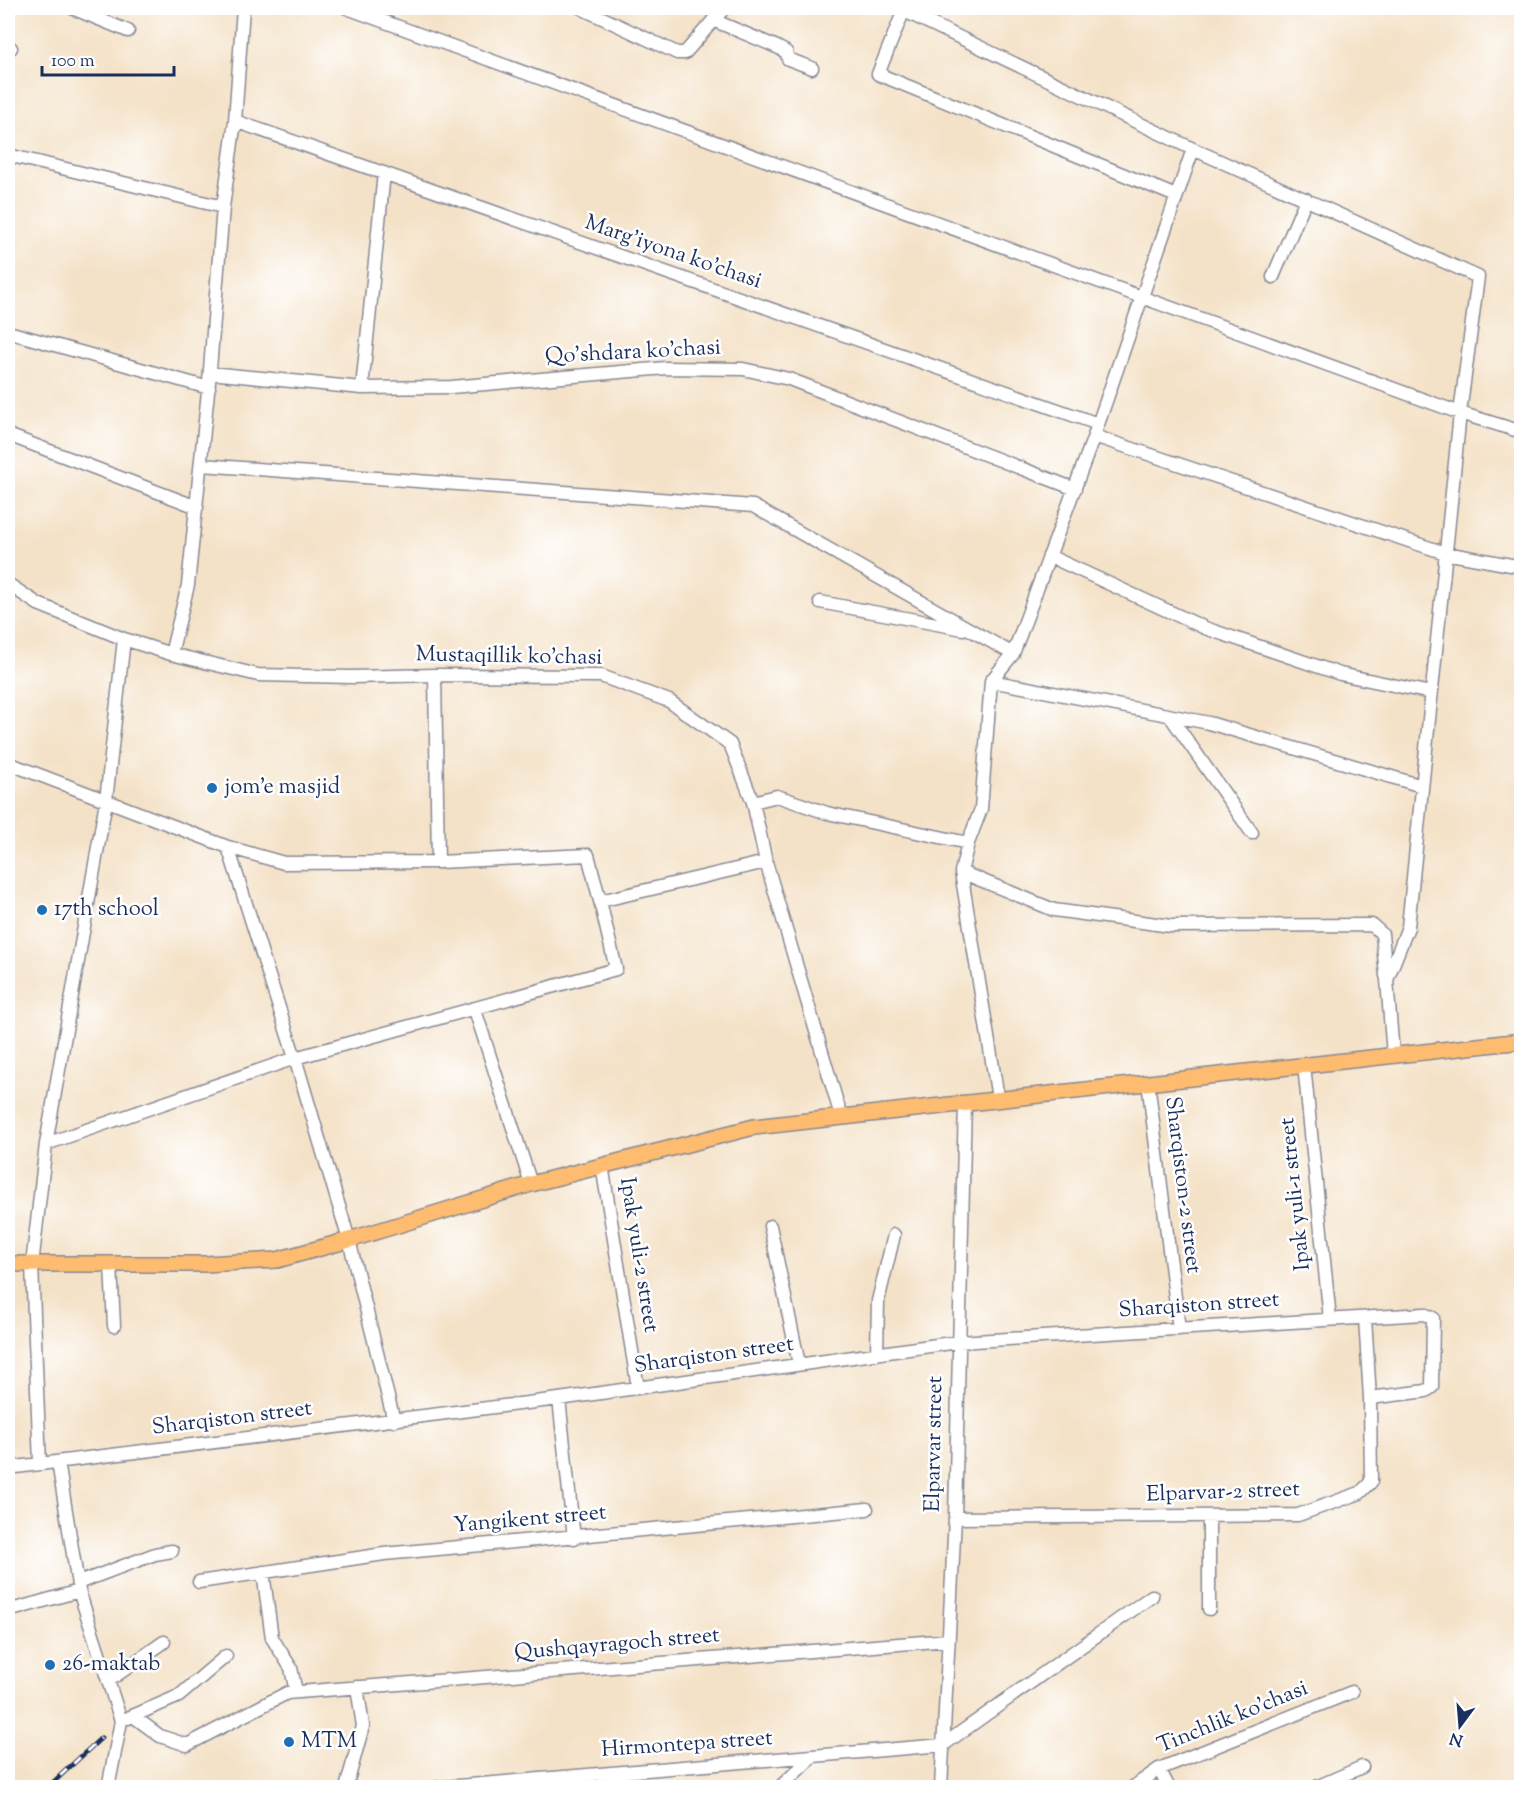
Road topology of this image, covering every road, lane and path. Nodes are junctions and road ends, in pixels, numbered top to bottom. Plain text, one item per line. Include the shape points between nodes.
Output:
1 (72, 8) edge
2 (243, 8) edge
3 (347, 8) edge
4 (581, 8) edge
5 (724, 8) edge
6 (901, 9) edge
7 (713, 20) junction
8 (128, 31) dead end
9 (812, 68) dead end
10 (235, 121) junction
11 (1193, 148) junction
12 (8, 155) edge
13 (384, 173) junction
14 (1176, 196) junction
15 (1306, 200) junction
16 (223, 207) junction
17 (1273, 277) dead end
18 (1140, 296) junction
19 (8, 332) edge
20 (210, 373) junction
21 (208, 388) junction
22 (362, 388) junction
23 (1460, 413) junction
24 (1096, 430) junction
25 (1521, 432) edge
26 (8, 435) edge
27 (202, 465) junction
28 (1075, 489) junction
29 (197, 507) junction
30 (1445, 553) junction
31 (1049, 556) junction
32 (1521, 567) edge
33 (8, 584) edge
34 (820, 602) dead end
35 (973, 631) junction
36 (124, 639) junction
37 (171, 654) junction
38 (1013, 654) junction
39 (435, 675) junction
40 (992, 681) junction
41 (1431, 693) junction
42 (1170, 716) junction
43 (8, 763) edge
44 (1422, 786) junction
45 (106, 801) junction
46 (753, 802) junction
47 (1252, 833) dead end
48 (968, 843) junction
49 (228, 847) junction
50 (438, 861) junction
51 (766, 861) junction
52 (961, 872) junction
53 (600, 901) junction
54 (1387, 980) junction
55 (475, 1010) junction
56 (1521, 1041) edge
57 (1393, 1055) junction
58 (296, 1058) junction
59 (1304, 1065) junction
60 (1148, 1083) junction
61 (998, 1098) junction
62 (965, 1102) junction
63 (841, 1116) junction
64 (46, 1144) junction
65 (602, 1166) junction
66 (531, 1184) junction
67 (770, 1226) dead end
68 (894, 1235) dead end
69 (349, 1240) junction
70 (8, 1264) edge
71 (32, 1265) junction
72 (111, 1265) junction
73 (1365, 1318) junction
74 (1330, 1319) junction
75 (114, 1326) dead end
76 (1179, 1329) junction
77 (958, 1342) junction
78 (877, 1354) junction
79 (799, 1364) junction
80 (638, 1388) junction
81 (1370, 1398) junction
82 (559, 1399) junction
83 (394, 1420) junction
84 (58, 1462) junction
85 (40, 1464) junction
86 (8, 1468) edge
87 (867, 1509) dead end
88 (1209, 1516) junction
89 (954, 1518) junction
90 (574, 1538) junction
91 (172, 1551) dead end
92 (263, 1572) junction
93 (199, 1582) dead end
94 (79, 1587) junction
95 (1152, 1596) dead end
96 (1209, 1609) dead end
97 (8, 1611) edge
98 (949, 1640) junction
99 (164, 1642) dead end
100 (226, 1656) dead end
101 (108, 1681) junction
102 (357, 1687) junction
103 (1352, 1692) dead end
104 (292, 1693) junction
105 (127, 1718) junction
106 (943, 1744) junction
107 (812, 1757) junction
108 (1362, 1767) dead end
109 (1159, 1769) junction
110 (491, 1784) edge
111 (108, 1788) edge
112 (346, 1788) edge
113 (434, 1788) edge
114 (778, 1788) edge
115 (941, 1788) edge
116 (1132, 1788) edge
117 (1169, 1788) edge
118 (1314, 1788) edge

1 - 8 street
2 - 10 street
3 - 18 street
4 - 7 street via 677,53 685,53
5 - 7 street
6 - 11 street
6 - 14 street via 878,74
7 - 9 street via 777,47 786,52 788,59
10 - 13 street, Marg'iyona ko'chasi
10 - 16 street
11 - 14 street
11 - 15 street
12 - 16 street
13 - 22 street
13 - 24 street, Marg'iyona ko'chasi
14 - 18 street
15 - 17 street
15 - 23 street via 1478,277
16 - 20 street
18 - 23 street
18 - 24 street
19 - 21 street
20 - 21 street
20 - 22 street, Qo'shdara ko'chasi
21 - 27 street
22 - 28 street, Qo'shdara ko'chasi via 451,387 666,368 743,369 789,379
23 - 25 street
23 - 30 street
24 - 28 street
24 - 30 street, Marg'iyona ko'chasi
26 - 29 street
27 - 29 street
27 - 35 street via 753,506
28 - 31 street
29 - 37 street via 188,585
30 - 32 street, Marg'iyona ko'chasi
30 - 41 street
31 - 38 street
31 - 41 street via 1205,628 1340,674
33 - 36 street, Mustaqillik ko'chasi via 38,604
34 - 35 street
35 - 38 street
36 - 37 street, Mustaqillik ko'chasi
36 - 45 street
37 - 39 street, Mustaqillik ko'chasi via 258,675
38 - 40 street
39 - 46 street, Mustaqillik ko'chasi via 601,676 669,700 730,744
39 - 50 street
40 - 42 street
40 - 48 street via 981,809
41 - 44 street
42 - 44 street via 1209,723
42 - 47 street
43 - 45 street
44 - 54 street via 1408,927
45 - 49 street
45 - 64 street
46 - 48 street via 777,796 827,813
46 - 51 street, Mustaqillik ko'chasi
48 - 52 street
49 - 50 street via 284,863
49 - 58 street
50 - 53 street via 588,855
51 - 53 street
51 - 63 street, Mustaqillik ko'chasi
52 - 54 street via 1054,910 1171,926 1372,925 1382,934
52 - 61 street
53 - 55 street via 616,969
54 - 57 street
55 - 58 street
55 - 66 street
56 - 57 main road
57 - 59 main road
58 - 64 street
58 - 69 street
59 - 60 main road
59 - 74 street, Ipak yuli-1 street
60 - 61 main road
60 - 76 street, Sharqiston-2 street
61 - 62 main road
62 - 63 main road
62 - 77 street, Elparvar street
63 - 65 main road via 754,1127
64 - 71 street
65 - 66 main road
65 - 80 street, Ipak yuli-2 street
66 - 69 main road
67 - 79 street
68 - 78 street via 878,1301
69 - 72 main road via 277,1260
69 - 83 street
70 - 71 main road
71 - 72 main road
71 - 85 street
72 - 75 street
73 - 74 street, Sharqiston street
73 - 81 street, Elparvar-2 street
73 - 81 street, Sharqiston street via 1428,1315 1434,1323 1432,1387
74 - 76 street, Sharqiston street
76 - 77 street, Sharqiston street
77 - 78 street, Sharqiston street
77 - 89 street, Elparvar street
78 - 79 street, Sharqiston street
79 - 80 street, Sharqiston street
80 - 82 street, Sharqiston street
81 - 88 street, Elparvar-2 street via 1371,1479 1366,1490 1298,1515
82 - 83 street, Sharqiston street
82 - 90 street
83 - 84 street, Sharqiston street
84 - 85 street, Sharqiston street
84 - 94 street
85 - 86 street, Sharqiston street
87 - 90 street, Yangikent street
88 - 89 street, Elparvar-2 street
88 - 96 street
89 - 98 street, Elparvar street
90 - 92 street, Yangikent street via 384,1554
91 - 94 street via 155,1554
92 - 93 street, Yangikent street
92 - 104 street via 272,1638 291,1668
94 - 97 street
94 - 101 street
95 - 106 street
98 - 102 street, Qushqayragoch street
98 - 106 street, Elparvar street
99 - 101 street
100 - 105 street via 179,1695
101 - 105 street
102 - 104 street, Qushqayragoch street
102 - 112 street via 363,1726
103 - 109 street, Tinchlik ko'chasi
104 - 105 street via 187,1744 159,1736
105 - 111 street
106 - 107 street, Hirmontepa street
106 - 115 street, Elparvar street
107 - 110 street, Hirmontepa street
107 - 114 street
108 - 118 street
109 - 116 street, Tinchlik ko'chasi
109 - 117 street
110 - 113 street, Hirmontepa street

